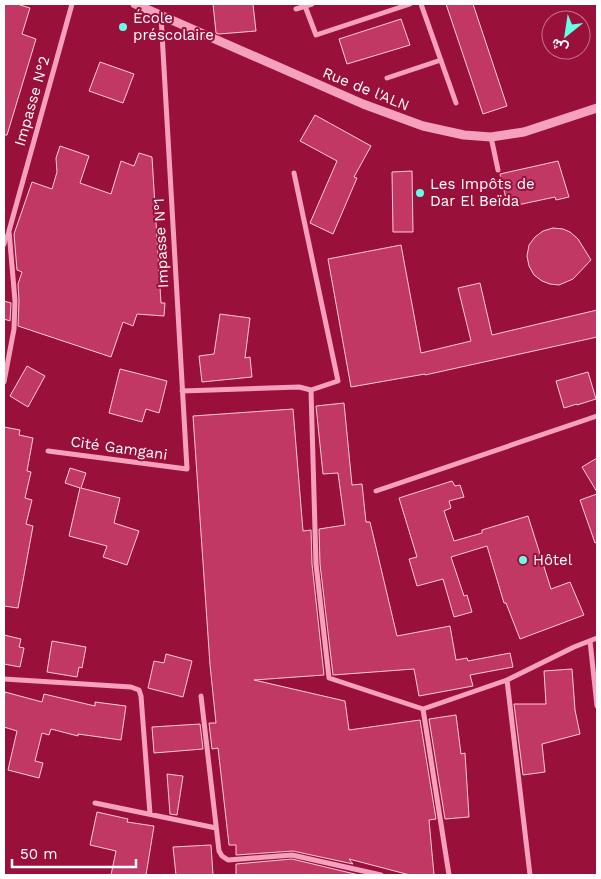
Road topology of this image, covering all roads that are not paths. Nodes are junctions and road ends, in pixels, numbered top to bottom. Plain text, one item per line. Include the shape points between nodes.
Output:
1 (72, 4) edge
2 (135, 4) edge
3 (312, 4) edge
4 (410, 4) edge
5 (421, 4) edge
6 (304, 6) junction
7 (296, 9) dead end
8 (161, 15) junction
9 (441, 60) junction
10 (387, 78) dead end
11 (456, 103) dead end
12 (597, 108) edge
13 (491, 136) junction
14 (498, 170) dead end
15 (294, 173) dead end
16 (9, 231) junction
17 (4, 245) edge
18 (4, 382) edge
19 (311, 390) junction
20 (182, 391) junction
21 (597, 416) edge
22 (48, 451) dead end
23 (187, 470) joint
24 (376, 491) dead end
25 (597, 638) edge
26 (590, 641) junction
27 (4, 679) edge
28 (507, 680) junction
29 (201, 696) dead end
30 (597, 706) edge
31 (423, 709) junction
32 (95, 803) dead end
33 (150, 814) junction
34 (216, 828) junction
35 (380, 875) edge
36 (449, 875) edge
37 (530, 875) edge

1 - 16 street, Impasse N°2
2 - 8 street, Rue de l'ALN
3 - 6 street
4 - 6 street via 316,35
5 - 9 street
6 - 7 street
8 - 13 street, Rue de l'ALN via 363,104 422,126 464,135
8 - 20 street, Impasse N°1
9 - 10 street
9 - 11 street
12 - 13 street, Rue de l'ALN via 524,132
13 - 14 street
15 - 19 street via 338,382
16 - 17 lane
16 - 18 street, Impasse N°2 via 15,301 14,329
19 - 20 street via 299,387
19 - 31 street via 316,564 329,678
20 - 23 street, Impasse N°1
21 - 24 street
22 - 23 street, Cité Gamgani
25 - 26 street
26 - 28 street
26 - 30 street
27 - 33 street via 139,690
28 - 31 street
28 - 37 street
29 - 34 street
31 - 36 street
32 - 33 street
33 - 34 street
34 - 35 street via 219,852 228,860 292,856

